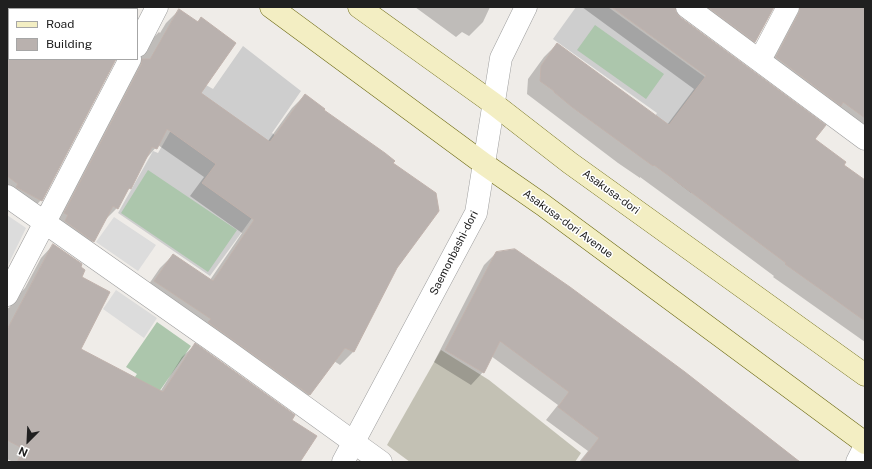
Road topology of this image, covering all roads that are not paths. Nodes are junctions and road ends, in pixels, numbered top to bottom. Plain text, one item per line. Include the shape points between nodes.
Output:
1 (157, 7) edge
2 (271, 7) edge
3 (359, 7) edge
4 (526, 7) edge
5 (687, 7) edge
6 (788, 7) edge
7 (138, 44) edge
8 (129, 60) edge
9 (760, 60) junction
10 (494, 104) junction
11 (865, 139) edge
12 (484, 164) junction
13 (7, 196) edge
14 (45, 223) junction
15 (7, 295) edge
16 (865, 375) edge
17 (354, 443) junction
18 (865, 445) edge
19 (343, 462) edge
20 (381, 462) edge
21 (857, 462) edge

1 - 7 street
2 - 12 main road, Asakusa-dori Avenue
3 - 10 main road, Asakusa-dori
4 - 10 street, Saemonbashi-dori via 501,58
5 - 9 street
6 - 9 street
8 - 14 street
9 - 11 street
10 - 12 street, Saemonbashi-dori
10 - 16 main road, Asakusa-dori via 570,163
12 - 17 street, Saemonbashi-dori via 476,213
12 - 18 main road, Asakusa-dori Avenue via 543,205
13 - 14 street
14 - 15 street
14 - 17 street
17 - 19 street, Saemonbashi-dori
17 - 20 street
18 - 21 street

